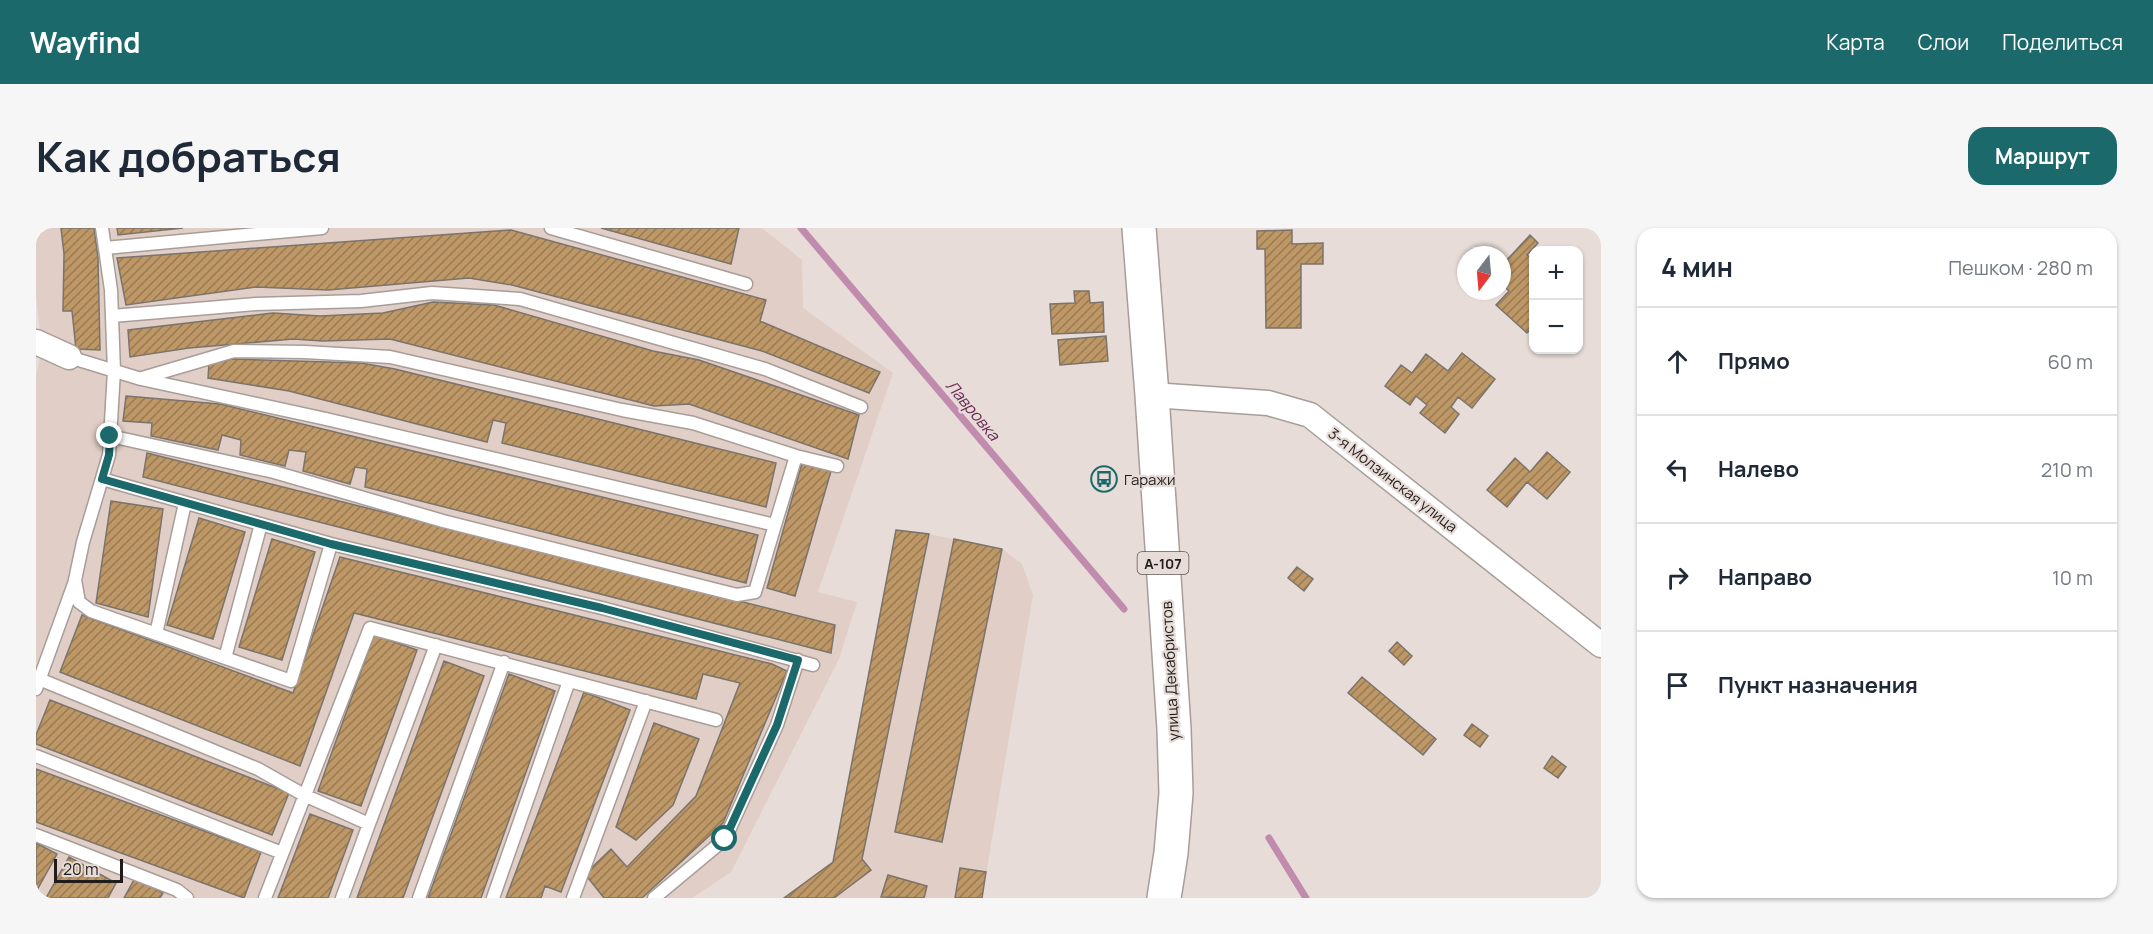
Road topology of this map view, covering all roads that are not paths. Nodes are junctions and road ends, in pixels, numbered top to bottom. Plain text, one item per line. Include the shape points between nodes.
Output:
1 (102, 228) edge
2 (322, 228) edge
3 (551, 228) edge
4 (1139, 228) edge
5 (105, 248) junction
6 (746, 284) dead end
7 (112, 316) junction
8 (36, 342) edge
9 (69, 357) joint
10 (114, 371) junction
11 (141, 379) junction
12 (1152, 395) junction
13 (861, 407) dead end
14 (110, 436) junction
15 (796, 456) junction
16 (837, 466) dead end
17 (102, 479) junction
18 (185, 503) junction
19 (261, 524) junction
20 (775, 525) junction
21 (331, 544) junction
22 (75, 580) junction
23 (156, 634) junction
24 (436, 645) junction
25 (1601, 645) edge
26 (225, 658) junction
27 (798, 660) junction
28 (504, 662) junction
29 (813, 665) dead end
30 (569, 681) junction
31 (38, 684) edge
32 (646, 701) junction
33 (716, 720) dead end
34 (36, 756) edge
35 (304, 795) junction
36 (369, 824) junction
37 (36, 835) edge
38 (282, 853) junction
39 (187, 898) edge
40 (265, 898) edge
41 (342, 898) edge
42 (419, 898) edge
43 (493, 898) edge
44 (573, 898) edge
45 (654, 898) edge
46 (1164, 898) edge

1 - 5 lane
2 - 5 lane
3 - 6 lane
4 - 12 highway, улица Декабристов / А-107
5 - 7 lane
7 - 10 lane
7 - 13 lane via 256,304 362,301 432,292 520,299 765,369
8 - 9 street
9 - 10 lane
10 - 11 lane
10 - 14 lane
11 - 15 lane via 234,351 390,357 693,423
11 - 20 lane via 326,418
12 - 25 street, 3-я Молзинская улица via 1268,403 1310,415
12 - 46 highway, улица Декабристов / А-107 via 1176,794
14 - 17 lane
14 - 20 lane via 274,472 443,521 737,595 755,592
15 - 16 lane
15 - 20 lane
17 - 18 lane
17 - 22 lane
18 - 19 lane
18 - 23 lane
19 - 21 lane
19 - 26 lane
21 - 26 lane via 291,681
21 - 27 lane via 602,608
22 - 23 lane via 79,602 91,611
22 - 31 lane
23 - 26 lane
24 - 28 lane
24 - 35 lane via 370,628
24 - 36 lane
27 - 29 lane
27 - 45 lane via 777,725 725,839
28 - 30 lane
28 - 42 lane
30 - 32 lane
30 - 43 lane
31 - 35 lane via 258,769
32 - 33 lane
32 - 44 lane
34 - 38 lane
35 - 36 lane
35 - 38 lane
36 - 41 lane
37 - 39 lane via 177,890
38 - 40 lane

